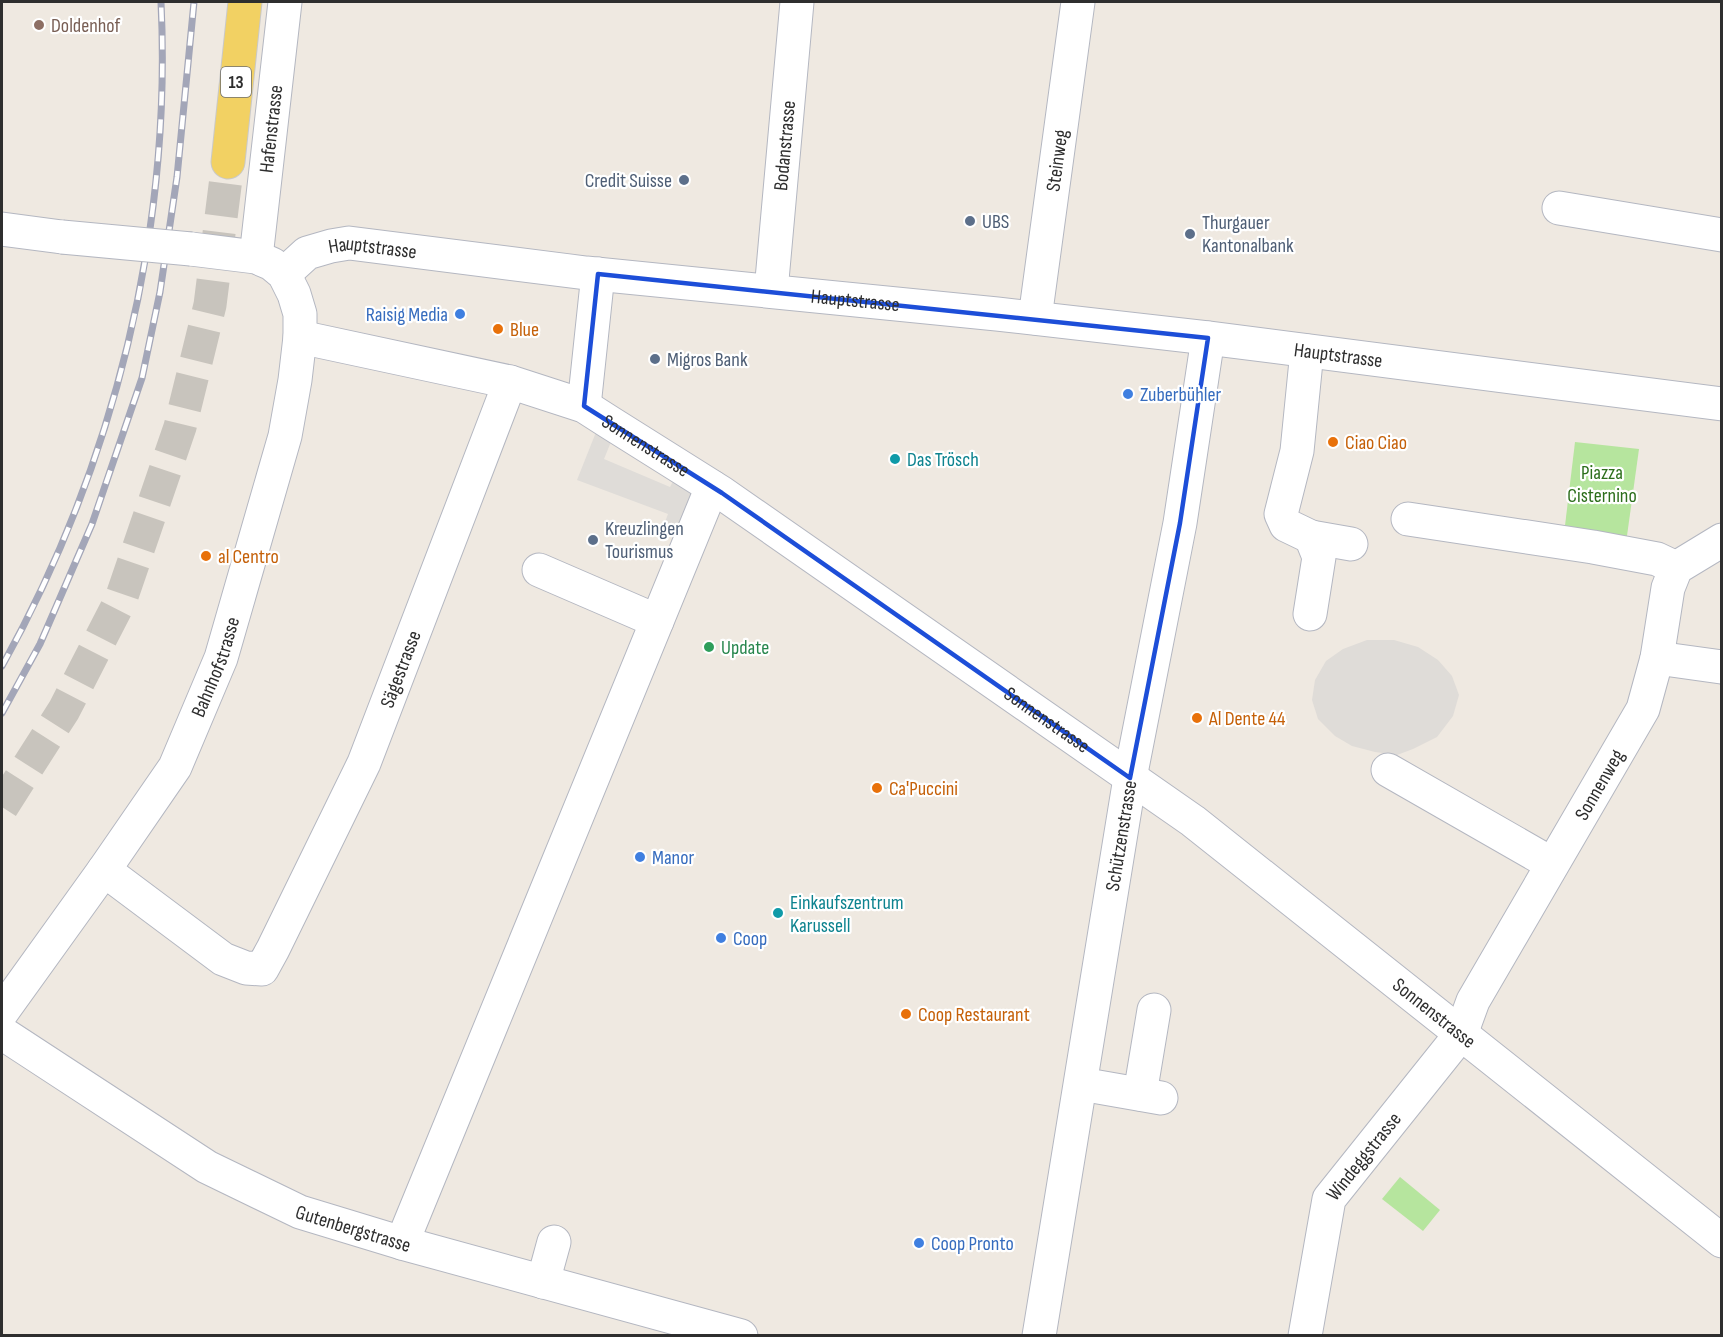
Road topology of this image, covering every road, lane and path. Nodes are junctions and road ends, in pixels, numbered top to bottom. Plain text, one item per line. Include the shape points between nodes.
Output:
1 (245, 2) edge
2 (285, 2) edge
3 (797, 2) edge
4 (1078, 2) edge
5 (228, 162) tunnel mouth
6 (1559, 208) dead end
7 (2, 229) edge
8 (1722, 235) edge
9 (256, 256) junction
10 (284, 274) junction
11 (598, 274) junction
12 (771, 291) junction
13 (1035, 318) junction
14 (300, 337) junction
15 (1209, 338) junction
16 (1307, 351) junction
17 (510, 382) junction
18 (1722, 404) edge
19 (584, 406) junction
20 (712, 487) junction
21 (1408, 519) dead end
22 (1311, 537) junction
23 (1722, 540) edge
24 (1351, 544) dead end
25 (1676, 568) junction
26 (539, 570) dead end
27 (1310, 614) dead end
28 (657, 621) junction
29 (1657, 658) junction
30 (1721, 667) edge
31 (1388, 770) dead end
32 (1130, 778) junction
33 (1552, 864) junction
34 (104, 870) junction
35 (1154, 1010) dead end
36 (2, 1012) edge
37 (2, 1034) edge
38 (1461, 1034) junction
39 (1081, 1084) junction
40 (1722, 1241) edge
41 (554, 1242) dead end
42 (402, 1243) junction
43 (543, 1282) junction
44 (741, 1335) edge
45 (1039, 1335) edge
46 (1305, 1335) edge

1 - 5 main road, Hafenstrasse / 13
2 - 9 street, Hafenstrasse
3 - 12 street, Bodanstrasse
4 - 13 street, Steinweg
6 - 8 street
7 - 9 street, bridge
9 - 10 street
10 - 11 street, Hauptstrasse via 307,253 349,243
10 - 14 street, Bahnhofstrasse via 300,314
11 - 12 street, Hauptstrasse
11 - 19 street
12 - 13 street, Hauptstrasse
13 - 15 street, Hauptstrasse
14 - 17 street, Sonnenstrasse
14 - 34 street, Bahnhofstrasse via 285,436 221,658 175,767
15 - 16 street, Hauptstrasse
15 - 32 street, Schützenstrasse via 1180,523
16 - 18 street, Hauptstrasse
16 - 22 street via 1297,451 1281,514 1286,525
17 - 19 street, Sonnenstrasse
17 - 34 street, Sägestrasse via 364,763 262,969 246,968 223,959
19 - 20 street, Sonnenstrasse
20 - 28 street
20 - 32 street, Sonnenstrasse
21 - 25 street via 1647,556
22 - 24 street
22 - 27 street via 1319,557
23 - 25 street
25 - 29 street, Sonnenweg via 1668,588
26 - 28 street
28 - 42 street
29 - 30 street
29 - 33 street, Sonnenweg via 1643,709
31 - 33 street
32 - 38 street, Sonnenstrasse via 1193,821
32 - 39 street, Schützenstrasse
33 - 38 street, Sonnenweg via 1473,1001
34 - 36 street, Bahnhofstrasse
35 - 39 street via 1151,1096
37 - 42 street, Gutenbergstrasse via 207,1167 300,1212
38 - 40 street, Sonnenstrasse
38 - 46 street, Windeggstrasse via 1329,1199
39 - 45 street, Schützenstrasse
41 - 43 street
42 - 43 street, Gutenbergstrasse
43 - 44 street, Gutenbergstrasse

